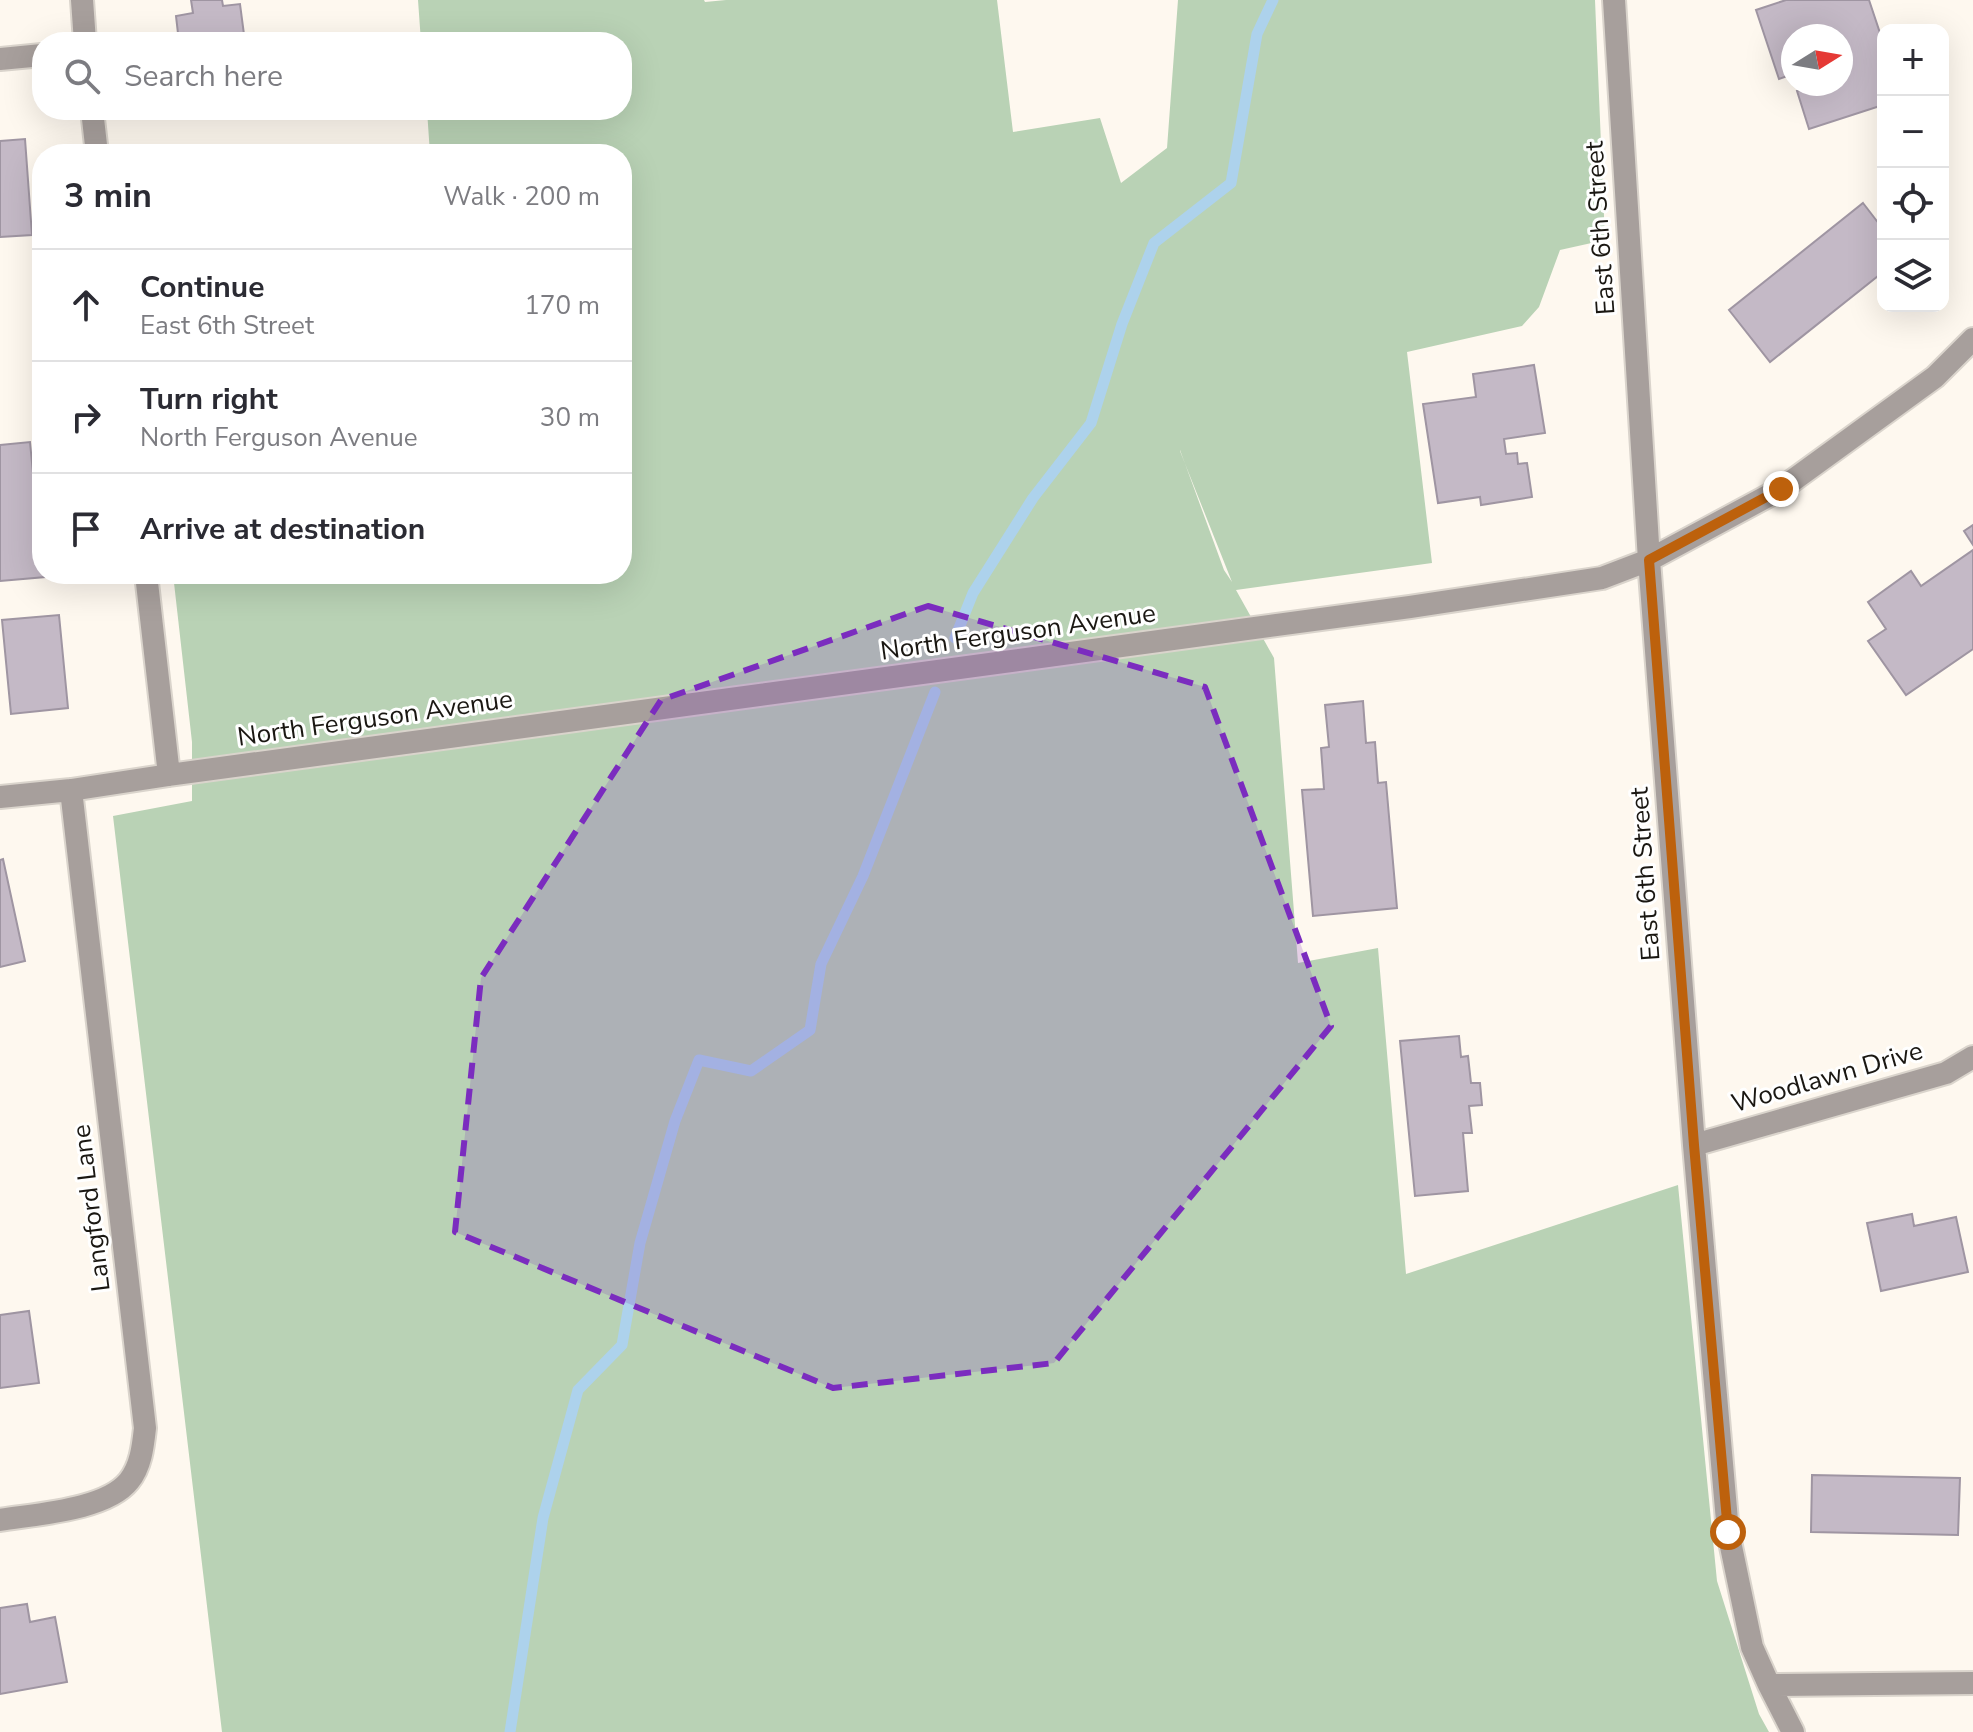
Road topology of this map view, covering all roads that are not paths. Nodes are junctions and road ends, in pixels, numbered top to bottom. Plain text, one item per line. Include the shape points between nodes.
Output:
1 (82, 0) edge
2 (1614, 0) edge
3 (84, 32) edge
4 (32, 56) edge
5 (0, 59) edge
6 (93, 120) edge
7 (96, 144) edge
8 (1973, 339) edge
9 (1649, 560) junction
10 (147, 584) edge
11 (169, 775) junction
12 (71, 790) junction
13 (0, 797) edge
14 (1973, 1057) edge
15 (1694, 1145) junction
16 (0, 1520) edge
17 (1973, 1683) edge
18 (1769, 1685) junction
19 (1793, 1732) edge

1 - 3 street
2 - 9 street, East 6th Street
4 - 5 street
6 - 7 street
8 - 9 street, North Ferguson Avenue via 1935,377 1781,489
9 - 11 street, North Ferguson Avenue via 1602,578 1410,607
9 - 15 street, East 6th Street
10 - 11 street
11 - 12 street, North Ferguson Avenue
12 - 13 street, North Ferguson Avenue
12 - 16 street, Langford Lane via 145,1428 142,1456 129,1482 107,1498
14 - 15 street, Woodlawn Drive via 1946,1073
15 - 18 street, East 6th Street via 1728,1532 1752,1647
17 - 18 street
18 - 19 street, East 6th Street

